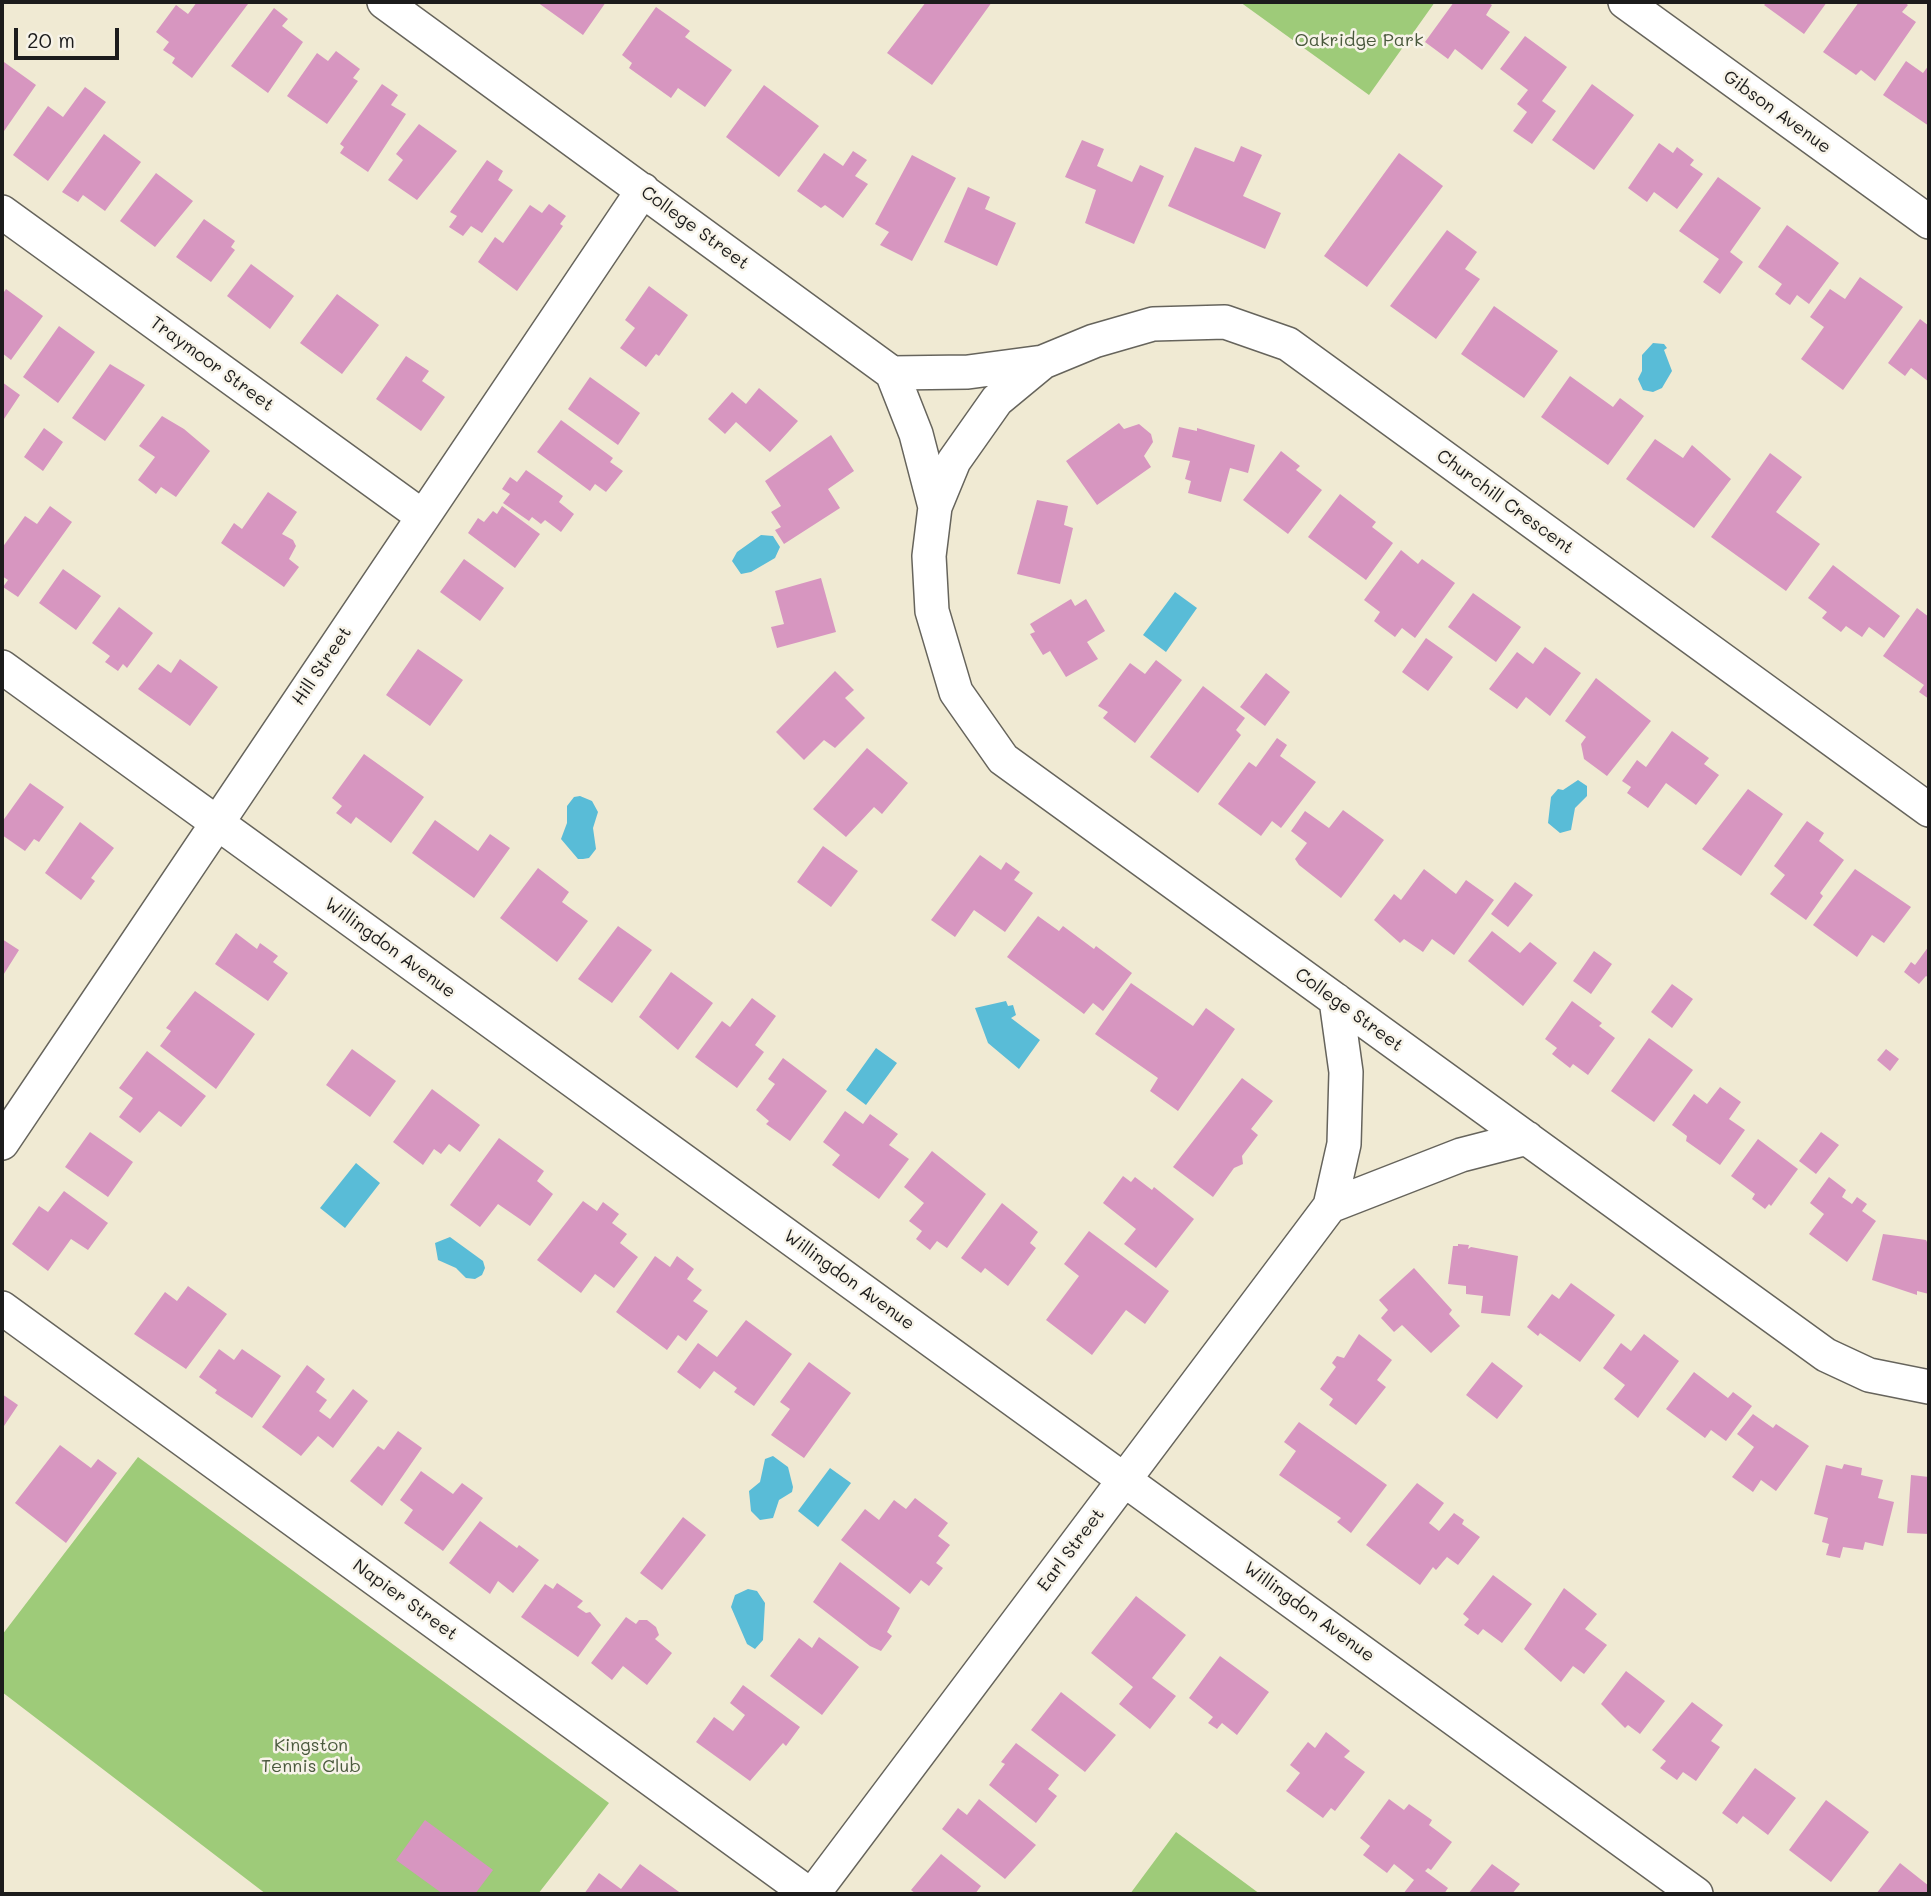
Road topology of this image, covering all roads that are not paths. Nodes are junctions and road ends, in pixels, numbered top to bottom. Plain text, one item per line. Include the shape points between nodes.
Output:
1 (384, 2) edge
2 (1625, 2) edge
3 (643, 190) junction
4 (2, 212) edge
5 (1929, 222) edge
6 (1043, 362) junction
7 (892, 373) junction
8 (972, 433) joint
9 (935, 507) junction
10 (422, 516) junction
11 (2, 667) edge
12 (1929, 810) edge
13 (217, 823) junction
14 (1336, 1000) junction
15 (1527, 1138) junction
16 (2, 1143) edge
17 (1331, 1206) junction
18 (2, 1308) edge
19 (1929, 1388) edge
20 (1125, 1478) junction
21 (811, 1894) edge
22 (1696, 1894) edge

1 - 3 street, College Street
2 - 5 street, Gibson Avenue
3 - 7 street, College Street
3 - 10 street, Hill Street
4 - 10 street, Traymoor Street
6 - 7 street, Churchill Crescent via 968,372
6 - 8 street, Churchill Crescent via 997,400
6 - 12 street, Churchill Crescent via 1153,324 1225,322 1289,344
7 - 9 street, College Street via 916,434
8 - 9 street, College Street via 954,461
9 - 14 street, College Street via 929,555 932,611 956,692 1003,759
10 - 13 street, Hill Street
11 - 13 street, Willingdon Avenue
13 - 16 street, Hill Street
13 - 20 street, Willingdon Avenue
14 - 15 street, College Street
14 - 17 street, Earl Street via 1346,1072 1345,1144
15 - 17 street via 1461,1155
15 - 19 street, College Street via 1826,1355 1869,1375
17 - 20 street, Earl Street
18 - 21 street, Napier Street
20 - 21 street, Earl Street
20 - 22 street, Willingdon Avenue

